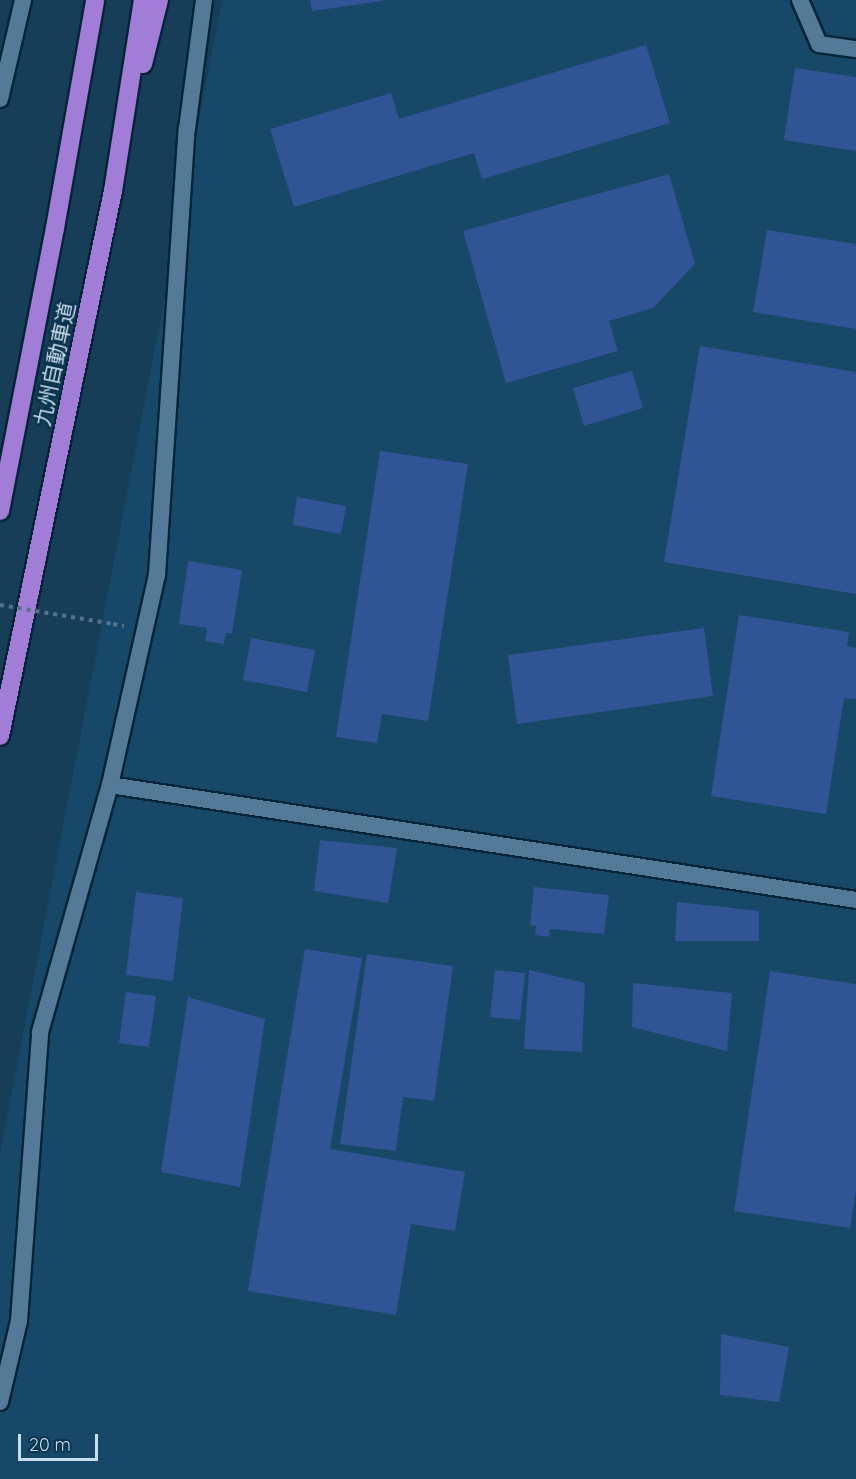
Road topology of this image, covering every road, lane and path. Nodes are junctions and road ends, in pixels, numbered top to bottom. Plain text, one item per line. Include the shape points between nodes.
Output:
1 (23, 0) edge
2 (96, 0) edge
3 (143, 0) edge
4 (159, 0) edge
5 (204, 0) edge
6 (801, 0) edge
7 (856, 49) edge
8 (0, 99) edge
9 (113, 191) junction
10 (0, 511) edge
11 (0, 605) edge
12 (113, 624) dead end
13 (0, 736) edge
14 (110, 785) junction
15 (856, 900) edge
16 (0, 1402) edge

1 - 8 street
2 - 10 highway, 九州自動車道
3 - 9 highway, 九州自動車道
4 - 9 highway
5 - 14 street via 187,129 157,575
6 - 7 street via 819,44
9 - 13 highway, 九州自動車道
11 - 12 path, bridge
14 - 15 street
14 - 16 street via 40,1032 19,1321

